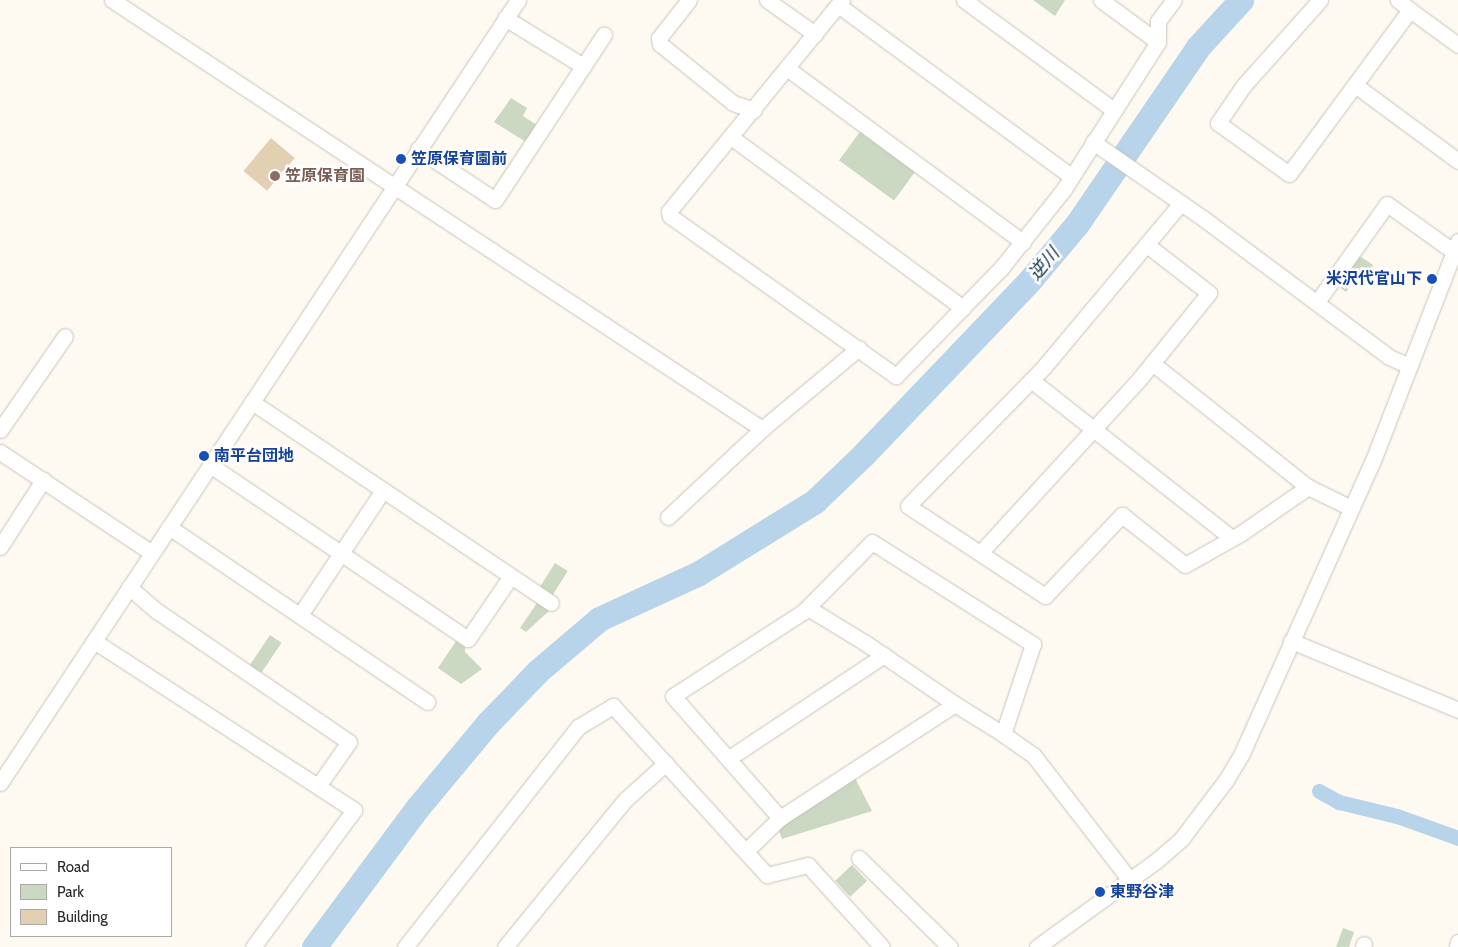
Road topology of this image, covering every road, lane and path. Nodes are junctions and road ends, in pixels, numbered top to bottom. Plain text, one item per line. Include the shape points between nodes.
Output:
1 (112, 0) edge
2 (518, 0) edge
3 (689, 0) edge
4 (768, 0) edge
5 (964, 0) edge
6 (1101, 0) edge
7 (1174, 0) edge
8 (1320, 0) edge
9 (1398, 0) edge
10 (840, 2) edge
11 (1410, 10) junction
12 (505, 18) junction
13 (815, 34) junction
14 (604, 35) dead end
15 (1158, 42) junction
16 (1458, 45) edge
17 (583, 66) junction
18 (788, 69) junction
19 (1355, 85) junction
20 (754, 110) junction
21 (1114, 110) junction
22 (731, 137) junction
23 (1098, 145) junction
24 (418, 149) junction
25 (1458, 161) edge
26 (1071, 176) junction
27 (392, 187) junction
28 (1181, 203) junction
29 (1022, 242) junction
30 (1147, 245) junction
31 (1456, 246) edge
32 (1317, 302) junction
33 (963, 308) junction
34 (65, 336) dead end
35 (859, 348) junction
36 (1152, 364) junction
37 (1409, 366) junction
38 (1031, 380) junction
39 (252, 402) junction
40 (762, 429) junction
41 (0, 430) edge
42 (1093, 430) junction
43 (0, 452) edge
44 (210, 465) junction
45 (43, 480) junction
46 (1308, 487) junction
47 (384, 490) junction
48 (1351, 508) junction
49 (668, 516) dead end
50 (170, 527) junction
51 (1232, 538) junction
52 (0, 547) edge
53 (152, 553) junction
54 (980, 553) junction
55 (341, 554) junction
56 (510, 576) junction
57 (129, 587) junction
58 (551, 604) dead end
59 (808, 608) junction
60 (300, 615) junction
61 (94, 641) junction
62 (1291, 641) junction
63 (884, 656) junction
64 (427, 702) dead end
65 (955, 704) junction
66 (1458, 710) edge
67 (1003, 734) junction
68 (729, 758) junction
69 (666, 763) junction
70 (0, 783) edge
71 (318, 786) junction
72 (780, 818) junction
73 (747, 850) junction
74 (859, 858) dead end
75 (1130, 880) junction
76 (1458, 942) edge
77 (253, 947) edge
78 (405, 947) edge
79 (505, 947) edge
80 (882, 947) edge
81 (950, 947) edge
82 (1037, 947) edge
83 (1457, 947) edge

1 - 27 street
2 - 12 street
3 - 20 street via 659,38 660,44 733,103
4 - 13 street
5 - 21 street
6 - 15 street
7 - 15 street via 1158,21
8 - 19 street via 1244,85 1218,123 1289,174
9 - 11 street
10 - 13 street
10 - 26 street
11 - 16 street
11 - 19 street
12 - 17 street
12 - 24 street
13 - 18 street
14 - 17 street
15 - 21 street
17 - 24 street via 495,200
18 - 20 street
18 - 29 street
19 - 25 street
20 - 22 street
21 - 23 street
22 - 33 street
22 - 35 street via 669,211 670,216
23 - 26 street
23 - 28 street
24 - 27 street
26 - 29 street
27 - 39 street
27 - 40 street
28 - 30 street
28 - 32 street
29 - 33 street
30 - 36 street via 1209,293
30 - 38 street
31 - 32 street via 1387,204
31 - 37 street
32 - 37 street via 1389,357
33 - 35 street via 896,376
34 - 41 street
35 - 40 street
36 - 42 street
36 - 46 street
37 - 48 street
38 - 42 street
38 - 54 street via 908,506
39 - 44 street
39 - 47 street
40 - 49 street
42 - 51 street
42 - 54 street
43 - 45 street
44 - 50 street
44 - 55 street
45 - 52 street
45 - 53 street
46 - 48 street
46 - 51 street
47 - 55 street
47 - 56 street
48 - 62 street
50 - 53 street
50 - 60 street
51 - 54 street via 1185,565 1122,515 1045,596
53 - 57 street
55 - 56 street via 468,639
55 - 60 street
56 - 58 street
57 - 61 street
57 - 71 street via 157,611 349,742
59 - 63 street
59 - 67 street via 872,542 962,598 1033,644
59 - 68 street via 673,696
60 - 64 street
61 - 70 street
61 - 71 street
62 - 66 street
62 - 75 street via 1226,780 1182,838
63 - 65 street
63 - 68 street
65 - 67 street
65 - 72 street
67 - 75 street via 1034,756
68 - 72 street
69 - 73 street
69 - 78 street via 613,706 578,727
69 - 79 street via 625,800
71 - 77 street via 354,810
72 - 73 street
73 - 80 street via 767,875 808,864
74 - 81 street
75 - 82 street
76 - 83 street

